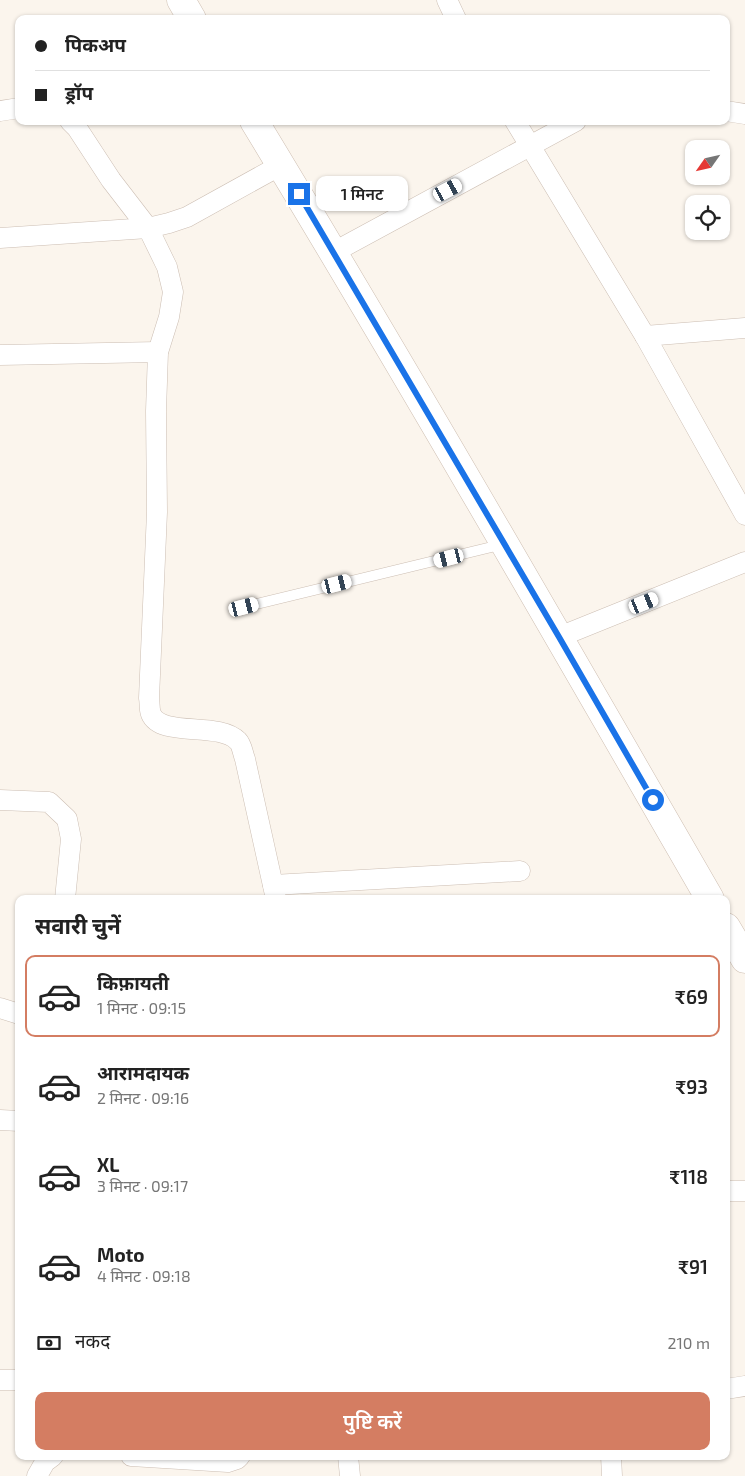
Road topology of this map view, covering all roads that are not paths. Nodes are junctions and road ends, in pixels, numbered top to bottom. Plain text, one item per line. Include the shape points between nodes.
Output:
1 (181, 0) edge
2 (447, 0) edge
3 (190, 15) edge
4 (454, 15) edge
5 (15, 109) edge
6 (0, 111) edge
7 (730, 112) edge
8 (745, 114) edge
9 (74, 125) edge
10 (256, 125) edge
11 (517, 125) edge
12 (569, 125) edge
13 (530, 146) junction
14 (281, 165) junction
15 (148, 228) junction
16 (0, 238) edge
17 (334, 252) junction
18 (745, 328) edge
19 (645, 336) junction
20 (158, 352) junction
21 (0, 355) edge
22 (745, 516) edge
23 (504, 544) junction
24 (745, 562) edge
25 (244, 607) dead end
26 (559, 637) junction
27 (0, 800) edge
28 (520, 871) dead end
29 (275, 892) edge
30 (65, 895) edge
31 (708, 895) edge
32 (730, 934) edge
33 (745, 959) edge
34 (0, 1008) edge
35 (15, 1013) edge
36 (0, 1120) edge
37 (15, 1121) edge
38 (730, 1191) edge
39 (745, 1191) edge
40 (0, 1380) edge
41 (15, 1380) edge
42 (745, 1386) edge
43 (730, 1388) edge
44 (48, 1460) edge
45 (196, 1460) edge
46 (234, 1460) edge
47 (348, 1460) edge
48 (611, 1460) edge
49 (36, 1476) edge
50 (350, 1476) edge
51 (612, 1476) edge

1 - 3 street
2 - 4 street
5 - 6 street
7 - 8 street
9 - 15 street
10 - 14 street
11 - 13 street
12 - 13 street
13 - 17 street
13 - 19 street
14 - 15 street via 187,216
14 - 17 street
15 - 16 street
15 - 20 street via 167,267 172,292 169,317
17 - 23 street
18 - 19 street
19 - 22 street
20 - 21 street
20 - 29 street via 158,512 149,698 151,714 158,723 227,733 240,742
23 - 25 lane
23 - 26 street
24 - 26 street
26 - 31 street
27 - 30 street via 49,802 67,818 72,838
28 - 29 street
32 - 33 street
34 - 35 street
36 - 37 street
38 - 39 street
40 - 41 street
42 - 43 street
44 - 49 street
45 - 46 street
47 - 50 street
48 - 51 street

